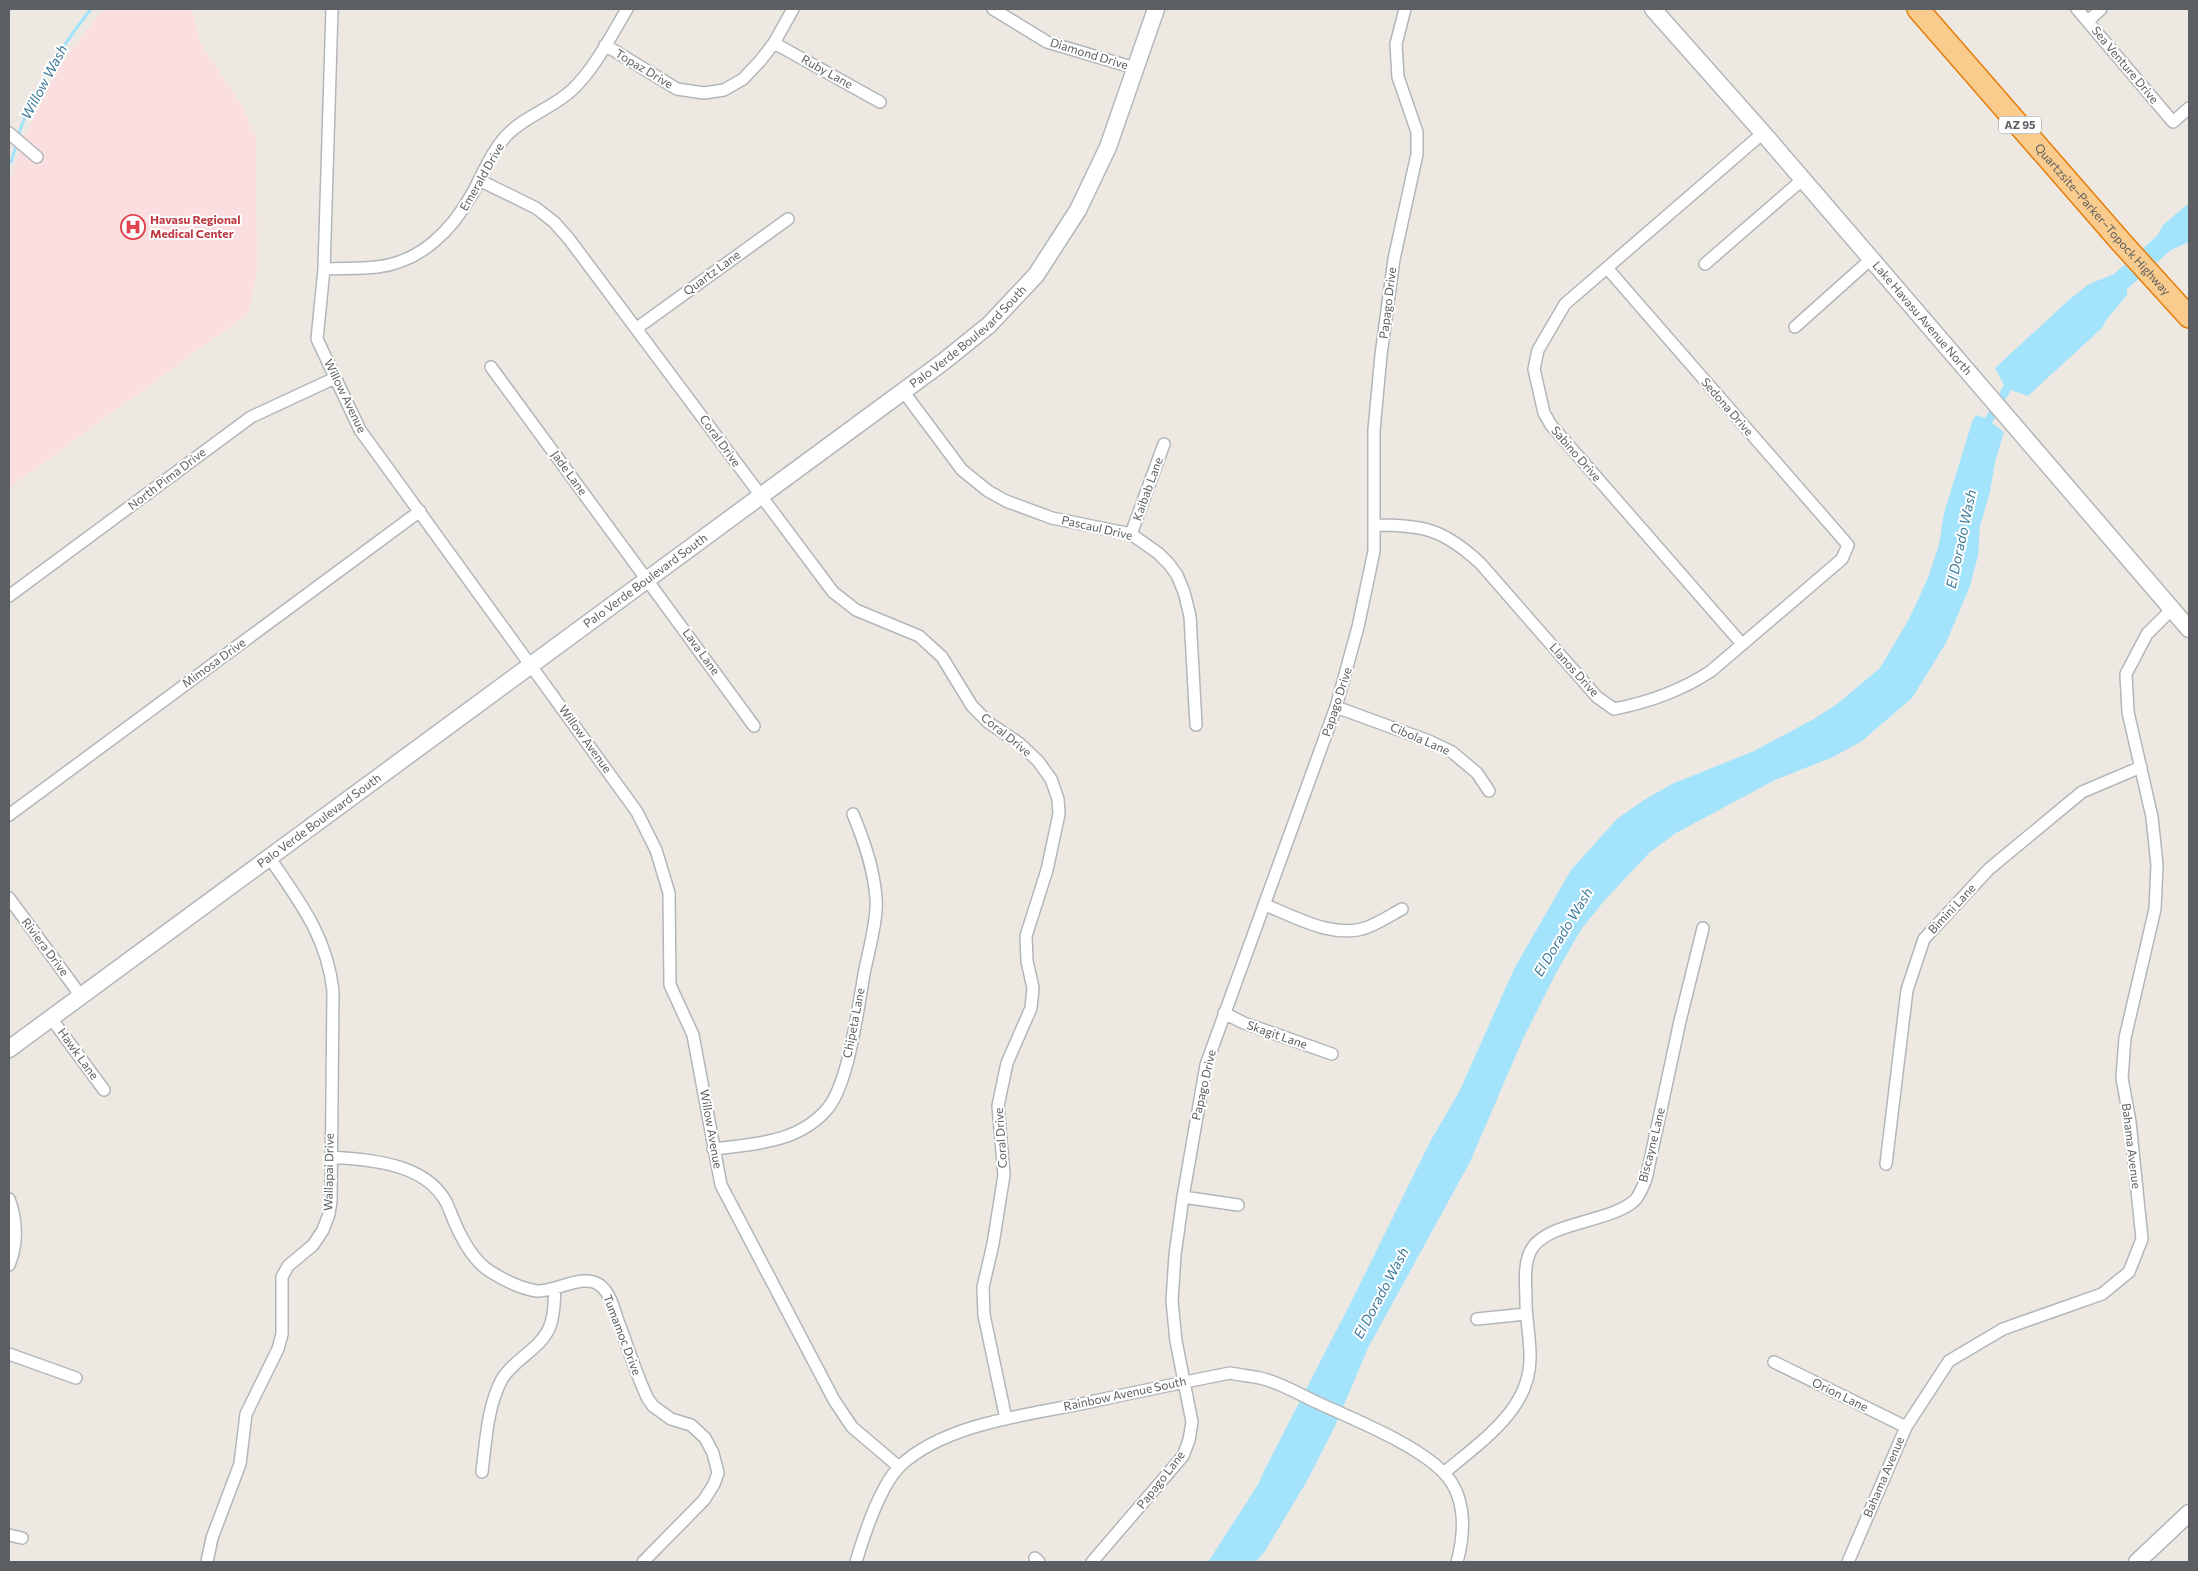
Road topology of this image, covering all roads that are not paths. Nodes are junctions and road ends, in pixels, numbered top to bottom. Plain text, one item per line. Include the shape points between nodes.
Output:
1 (332, 9) edge
2 (627, 9) edge
3 (793, 9) edge
4 (993, 9) edge
5 (1156, 9) edge
6 (1405, 9) edge
7 (1653, 9) edge
8 (1918, 9) edge
9 (2077, 9) edge
10 (2101, 9) edge
11 (2088, 21) junction
12 (774, 43) junction
13 (605, 45) junction
14 (1135, 68) junction
15 (880, 102) dead end
16 (2189, 108) edge
17 (1763, 133) junction
18 (10, 134) edge
19 (37, 157) dead end
20 (480, 180) junction
21 (1802, 180) junction
22 (788, 219) dead end
23 (1871, 259) junction
24 (1705, 264) dead end
25 (1607, 268) junction
26 (324, 269) junction
27 (2189, 317) edge
28 (1795, 327) dead end
29 (637, 328) junction
30 (491, 367) dead end
31 (335, 378) junction
32 (903, 391) junction
33 (1164, 444) dead end
34 (760, 496) junction
35 (420, 511) junction
36 (1375, 525) junction
37 (1131, 534) junction
38 (1848, 545) joint
39 (647, 578) junction
40 (9, 596) edge
41 (2171, 610) junction
42 (2189, 630) edge
43 (1742, 644) junction
44 (530, 664) junction
45 (1336, 707) junction
46 (1196, 724) dead end
47 (754, 726) dead end
48 (2141, 767) junction
49 (1489, 792) dead end
50 (853, 814) dead end
51 (9, 815) edge
52 (269, 857) junction
53 (9, 898) edge
54 (1265, 905) junction
55 (1402, 909) dead end
56 (1703, 928) dead end
57 (81, 996) junction
58 (1224, 1013) junction
59 (52, 1018) junction
60 (9, 1049) edge
61 (1332, 1054) dead end
62 (104, 1090) dead end
63 (713, 1150) junction
64 (330, 1157) junction
65 (1886, 1164) dead end
66 (1183, 1197) junction
67 (9, 1199) edge
68 (1238, 1205) dead end
69 (9, 1265) edge
70 (555, 1288) junction
71 (1526, 1314) junction
72 (1477, 1319) dead end
73 (9, 1354) edge
74 (1774, 1362) dead end
75 (76, 1378) dead end
76 (1183, 1382) junction
77 (1006, 1419) junction
78 (1906, 1427) junction
79 (899, 1468) junction
80 (482, 1472) dead end
81 (1444, 1473) junction
82 (2189, 1513) edge
83 (9, 1535) edge
84 (22, 1538) dead end
85 (207, 1562) edge
86 (643, 1562) edge
87 (856, 1562) edge
88 (1092, 1562) edge
89 (1457, 1562) edge
90 (1848, 1562) edge
91 (2138, 1562) edge

1 - 26 street, Willow Avenue
2 - 13 street, Emerald Drive
3 - 12 street, Topaz Drive
4 - 14 street, Diamond Drive via 1046,42
5 - 14 main road, Palo Verde Boulevard South
6 - 36 street, Papago Drive via 1396,44 1398,77 1416,132 1417,154 1394,259 1381,355 1374,430
7 - 17 main road, Lake Havasu Avenue North
8 - 27 highway, Quartzsite–Parker–Topock Highway / AZ 95
9 - 11 street, Sea Venture Drive
10 - 11 street
11 - 16 street, Sea Venture Drive via 2173,122
12 - 13 street, Topaz Drive via 742,79 724,90 704,93 678,89
12 - 15 street, Ruby Lane
13 - 20 street, Emerald Drive via 584,78 571,91 508,134 494,150
14 - 32 main road, Palo Verde Boulevard South via 1095,179 1036,275 989,325
17 - 21 main road, Lake Havasu Avenue North
17 - 25 street, Sabino Drive
18 - 19 street
20 - 26 street, Emerald Drive via 446,232 406,260 378,267
20 - 29 street, Coral Drive via 536,208 554,222
21 - 23 main road, Lake Havasu Avenue North
21 - 24 street
22 - 29 street, Quartz Lane
23 - 28 street
23 - 41 main road, Lake Havasu Avenue North
25 - 38 street, Sedona Drive
25 - 43 street, Sabino Drive via 1565,304 1538,350 1534,369 1544,413 1550,425
26 - 31 street, Willow Avenue via 317,339
29 - 34 street, Coral Drive
30 - 39 street, Jade Lane
31 - 35 street, Willow Avenue via 360,430
31 - 40 street, North Pima Drive via 251,417
32 - 34 main road, Palo Verde Boulevard South
32 - 37 street, Pascaul Drive via 962,470 988,491 1052,518
33 - 37 street, Kaibab Lane
34 - 39 main road, Palo Verde Boulevard South
34 - 77 street, Coral Drive via 833,592 856,610 919,636 942,658 972,706 988,723 1038,761 1051,779 1058,799 1059,814 1048,870 1026,936 1033,988 1031,1008 1007,1063 998,1106 1004,1175 995,1235 982,1287 984,1315
35 - 44 street, Willow Avenue
35 - 51 street, Mimosa Drive
36 - 43 street, Llanos Drive via 1412,526 1451,538 1480,562 1597,697 1614,709 1690,685
36 - 45 street, Papago Drive via 1370,576
37 - 46 street, Pascaul Drive via 1170,564 1184,592 1190,616
38 - 43 street, Llanos Drive via 1842,559
39 - 44 main road, Palo Verde Boulevard South
39 - 47 street, Lava Lane
41 - 42 main road, Lake Havasu Avenue North
41 - 48 street, Bahama Avenue via 2148,634 2126,674 2128,712
44 - 52 main road, Palo Verde Boulevard South
44 - 63 street, Willow Avenue via 637,812 656,850 669,893 670,985 693,1035
45 - 49 street, Cibola Lane via 1452,752 1477,773
45 - 54 street, Papago Drive
48 - 65 street, Bimini Lane via 2082,792 1989,869 1924,939 1907,990
48 - 78 street, Bahama Avenue via 2152,817 2157,865 2155,909 2125,1038 2122,1078 2130,1122 2142,1239 2130,1272 2102,1294 2003,1329 1948,1360
50 - 63 street, Chipeta Lane via 866,848 876,900 846,1064 836,1094 828,1108 797,1133 773,1141
52 - 57 main road, Palo Verde Boulevard South
52 - 64 street, Wallapai Drive via 312,920 330,967 333,991
53 - 57 street, Riviera Drive
54 - 55 street via 1326,928 1343,931 1367,927
54 - 58 street, Papago Drive
56 - 71 street, Biscayne Lane via 1646,1179 1637,1198 1622,1209 1560,1230 1535,1244 1526,1263
57 - 59 main road, Palo Verde Boulevard South
58 - 61 street, Skagit Lane
58 - 66 street, Papago Drive via 1206,1065
59 - 60 main road, Palo Verde Boulevard South
59 - 62 street, Hawk Lane
63 - 79 street, Willow Avenue via 720,1185 834,1400 852,1427
64 - 70 street, Tumamoc Drive via 378,1161 413,1172 442,1195 464,1242 490,1272 537,1291
64 - 85 street, Wallapai Drive via 329,1214 312,1245 288,1266 282,1277 282,1334 278,1349 246,1414 240,1464 212,1538
66 - 68 street
66 - 76 street, Papago Drive via 1172,1301
67 - 69 street via 16,1236
70 - 80 street via 550,1328 503,1378 492,1401
70 - 86 street, Tumamoc Drive via 584,1281 597,1282 604,1288 648,1399 671,1419 691,1425 705,1438 713,1453 718,1472 704,1500
71 - 72 street
71 - 81 street, Biscayne Lane via 1530,1356 1528,1379 1521,1397 1507,1418
73 - 75 street
74 - 78 street, Orion Lane
76 - 77 street, Rainbow Avenue South
76 - 81 street, Rainbow Avenue South via 1230,1373 1262,1378 1416,1451
76 - 88 street, Papago Lane via 1192,1422 1190,1440 1183,1456
77 - 79 street, Rainbow Avenue South via 946,1436 920,1450
78 - 90 street, Bahama Avenue
79 - 87 street, Rainbow Avenue South via 881,1497
81 - 89 street, Rainbow Avenue South via 1458,1494 1463,1516 1462,1545
82 - 91 main road
83 - 84 street

